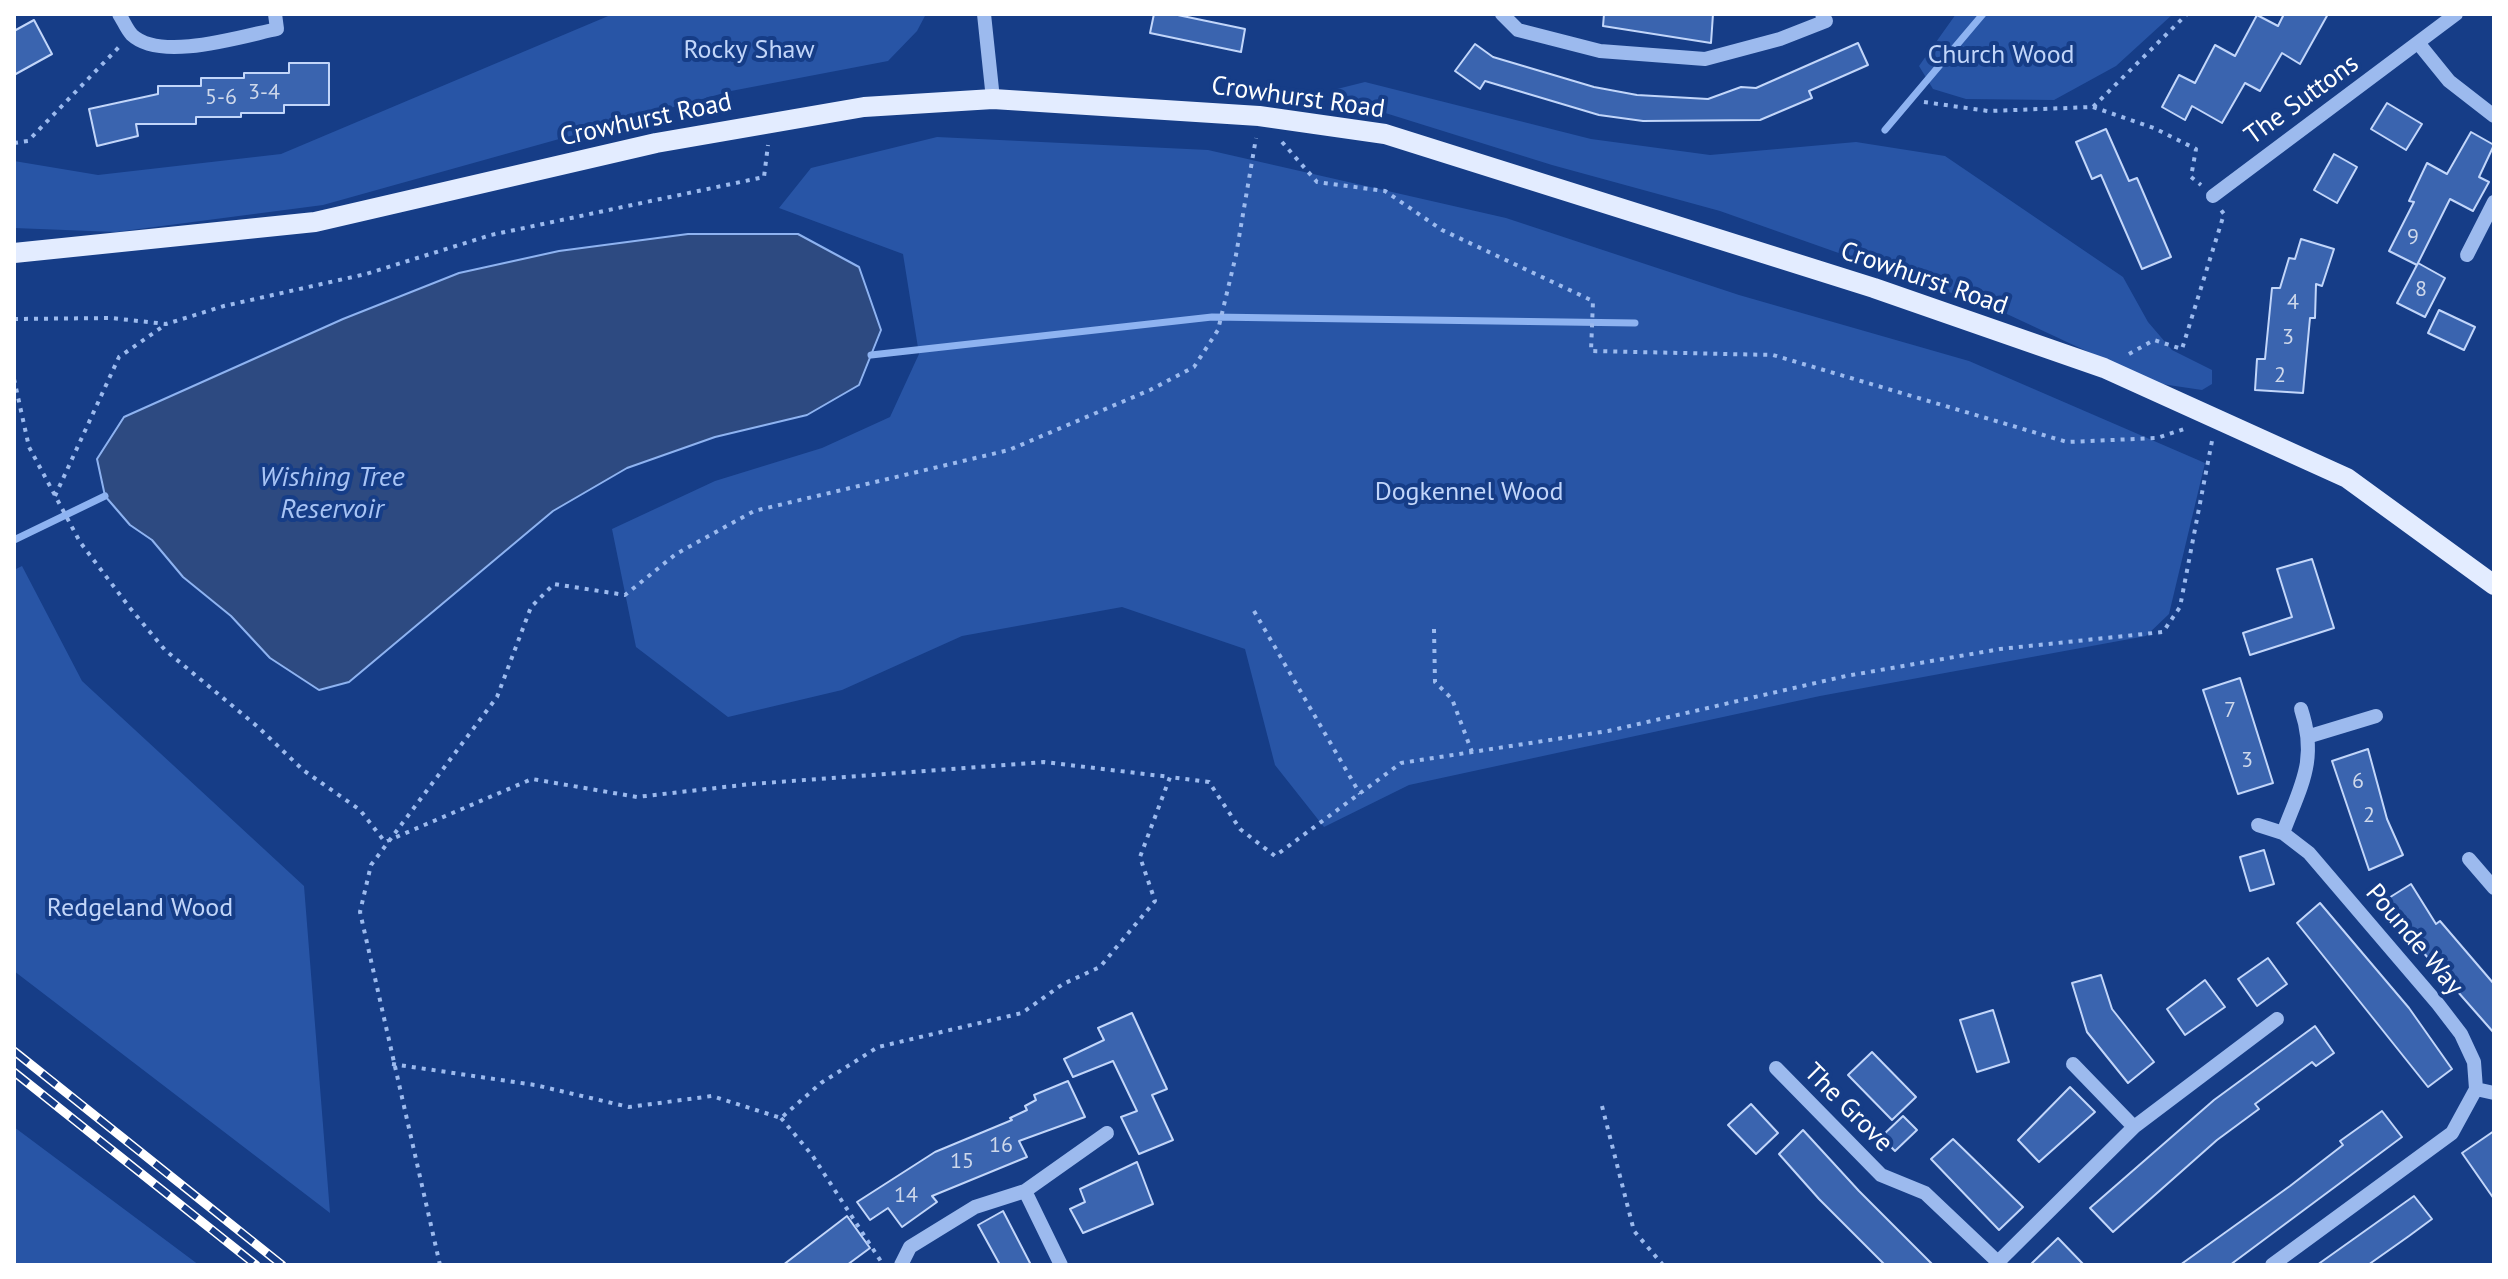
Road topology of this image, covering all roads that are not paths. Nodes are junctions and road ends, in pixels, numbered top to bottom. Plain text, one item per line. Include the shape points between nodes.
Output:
1 (119, 14) edge
2 (275, 14) edge
3 (984, 14) edge
4 (1502, 14) edge
5 (1822, 14) edge
6 (2456, 14) edge
7 (2419, 44) junction
8 (993, 99) junction
9 (2494, 116) edge
10 (2213, 196) road end
11 (2494, 202) edge
12 (14, 253) edge
13 (2467, 255) dead end
14 (2494, 585) edge
15 (2301, 709) dead end
16 (2376, 716) dead end
17 (2310, 736) junction
18 (2258, 825) dead end
19 (2283, 833) junction
20 (2469, 859) dead end
21 (2494, 888) edge
22 (2277, 1019) dead end
23 (2073, 1064) dead end
24 (1776, 1068) dead end
25 (2476, 1089) junction
26 (2494, 1093) edge
27 (2134, 1127) junction
28 (1107, 1133) dead end
29 (1025, 1191) junction
30 (2000, 1263) edge
31 (901, 1265) edge
32 (1061, 1265) edge
33 (2272, 1265) edge

1 - 2 street via 145,43 188,47 277,29
3 - 8 street
4 - 5 street via 1518,30 1600,51 1705,59 1780,39 1826,21
6 - 7 street, The Suttons
7 - 9 street via 2449,81
7 - 10 street, The Suttons
8 - 12 main road, Crowhurst Road via 864,107 771,121 315,222
8 - 14 main road, Crowhurst Road via 1259,116 1385,134 1874,288 2104,368 2347,478
11 - 13 street
15 - 17 street
16 - 17 street
17 - 19 street via 2310,763
18 - 19 street, Pounde Way
19 - 25 street, Pounde Way via 2309,853 2461,1034 2474,1062
20 - 21 street
22 - 27 street
23 - 27 street
24 - 30 street, The Grove via 1881,1175 1925,1193
25 - 26 street
25 - 33 street via 2452,1133
27 - 30 street
28 - 29 street
29 - 31 street via 975,1207 910,1247
29 - 32 street

